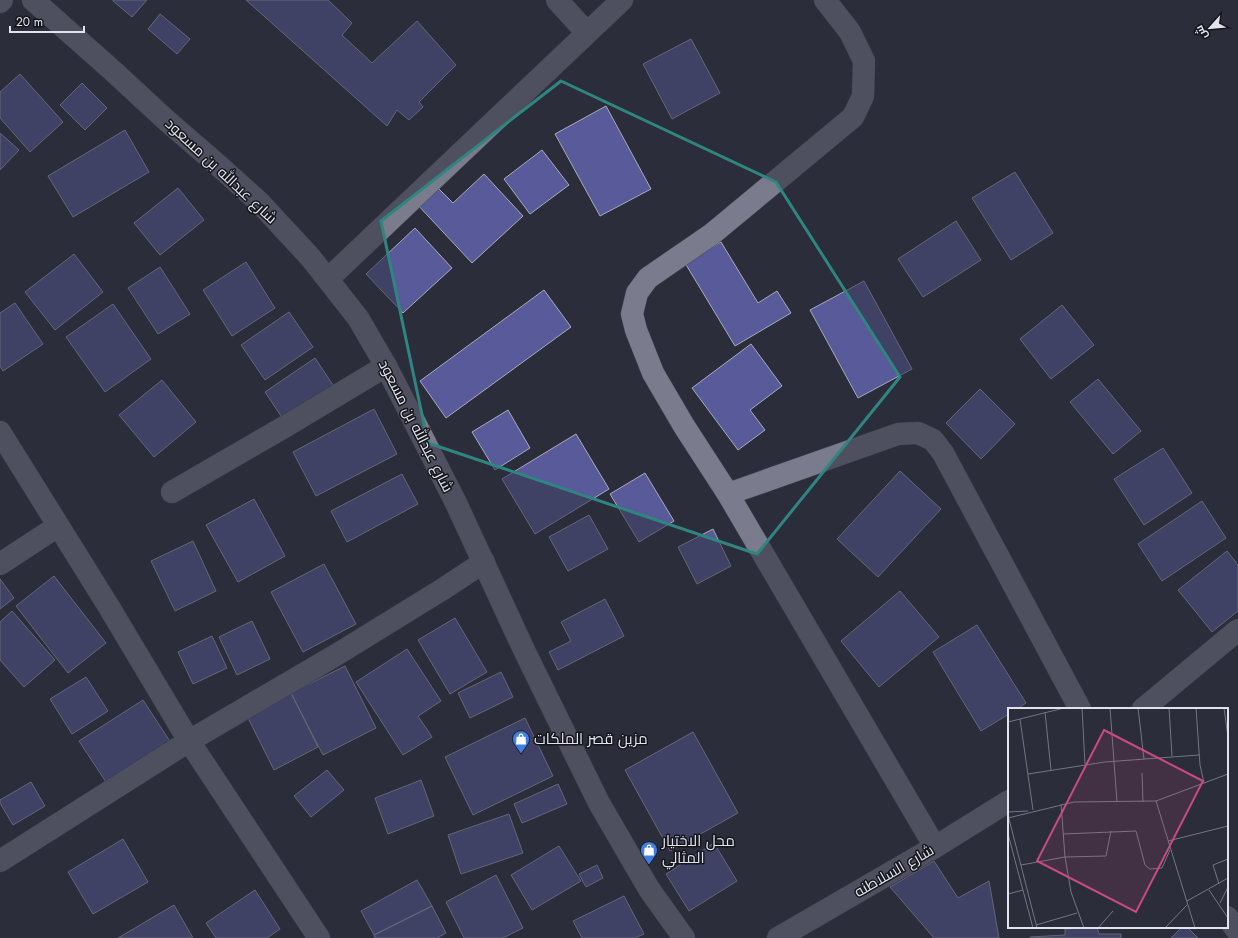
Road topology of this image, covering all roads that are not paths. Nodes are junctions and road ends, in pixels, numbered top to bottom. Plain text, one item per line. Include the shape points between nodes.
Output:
1 (33, 0) edge
2 (557, 0) edge
3 (622, 0) edge
4 (825, 0) edge
5 (587, 33) junction
6 (328, 279) junction
7 (386, 366) junction
8 (0, 432) edge
9 (172, 492) dead end
10 (728, 494) junction
11 (58, 526) junction
12 (484, 562) junction
13 (0, 564) edge
14 (1238, 630) edge
15 (1079, 708) edge
16 (1144, 708) edge
17 (189, 741) junction
18 (1008, 802) edge
19 (935, 847) junction
20 (0, 861) edge
21 (1228, 919) edge
22 (1238, 932) edge
23 (319, 938) edge
24 (684, 938) edge
25 (778, 938) edge

1 - 6 street, شارع عبدالله بن مسعود via 259,202
2 - 5 street
3 - 5 street
4 - 10 street via 850,32 864,61 864,96 853,117 712,234 648,278 637,294 632,314 653,373
5 - 6 street
6 - 7 street, شارع عبدالله بن مسعود via 358,318
7 - 9 street
7 - 12 street, شارع عبدالله بن مسعود
8 - 11 street
10 - 15 street via 898,434 918,433 933,440 943,453
10 - 19 street
11 - 13 street
11 - 17 street
12 - 17 street via 336,655
12 - 24 street, شارع عبدالله بن مسعود via 599,803 649,889
14 - 16 street
17 - 20 street
17 - 23 street
18 - 19 street, شارع السلاطنه
19 - 25 street, شارع السلاطنه
21 - 22 street

